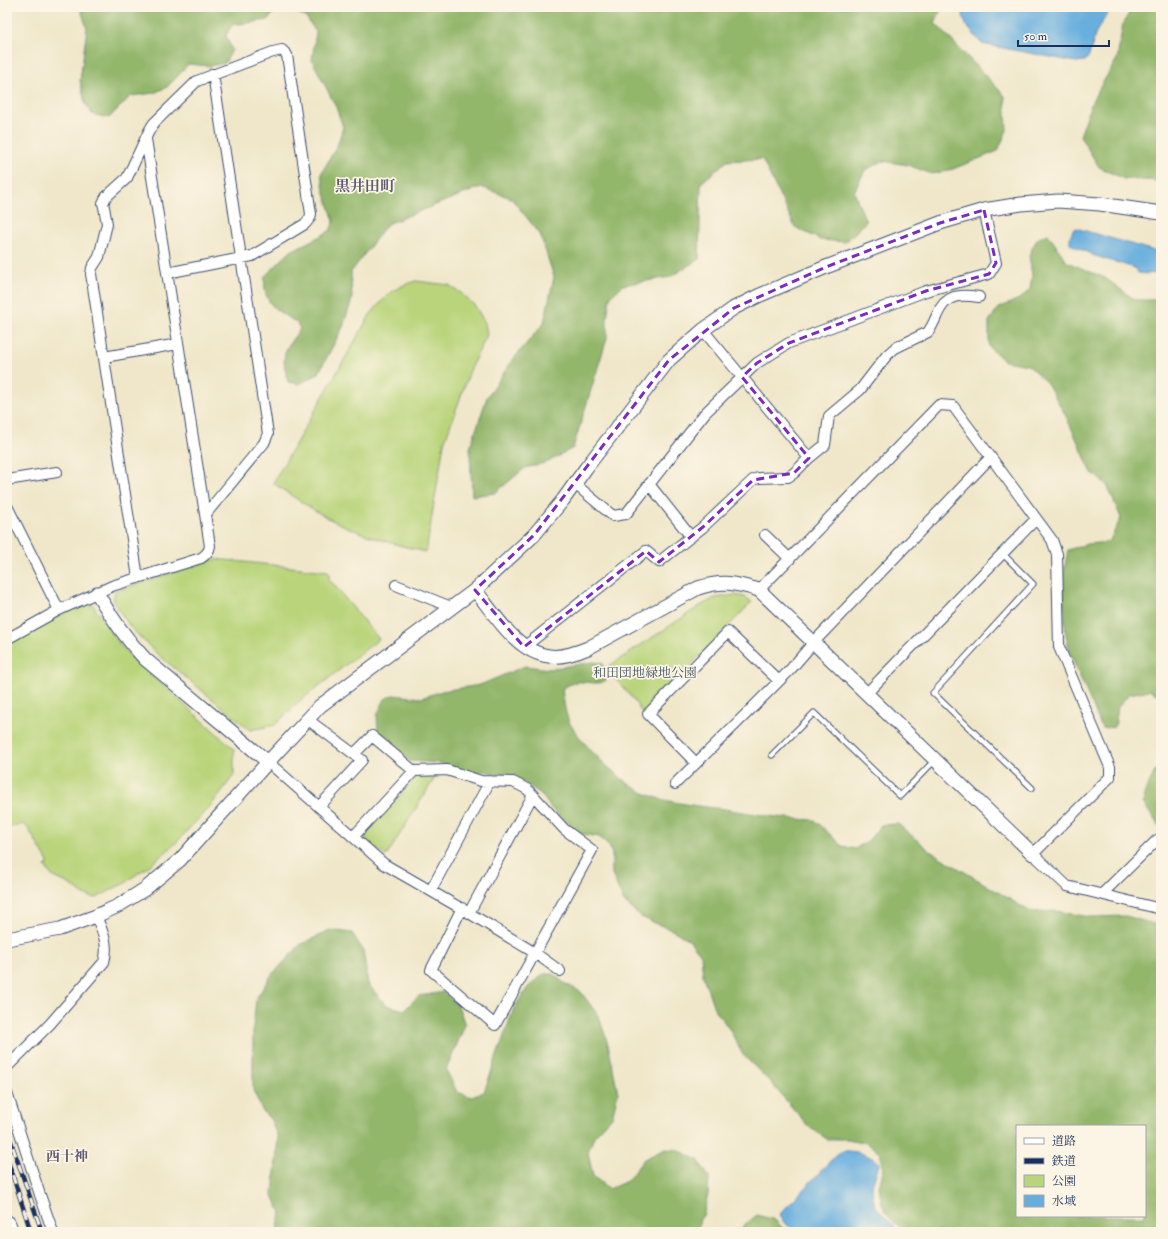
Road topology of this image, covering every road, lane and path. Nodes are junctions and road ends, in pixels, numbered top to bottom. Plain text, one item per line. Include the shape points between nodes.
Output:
1 (213, 74) junction
2 (146, 139) junction
3 (984, 210) junction
4 (1161, 213) edge
5 (241, 258) junction
6 (167, 273) junction
7 (979, 297) dead end
8 (703, 330) junction
9 (178, 344) junction
10 (104, 357) junction
11 (742, 377) junction
12 (809, 458) junction
13 (991, 458) junction
14 (57, 472) dead end
15 (7, 480) edge
16 (575, 484) junction
17 (649, 484) junction
18 (7, 506) edge
19 (205, 515) junction
20 (1036, 519) junction
21 (765, 535) dead end
22 (691, 537) junction
23 (1002, 553) junction
24 (790, 559) junction
25 (138, 578) junction
26 (396, 585) dead end
27 (475, 590) junction
28 (759, 590) junction
29 (97, 593) junction
30 (451, 607) junction
31 (59, 610) junction
32 (7, 639) edge
33 (814, 642) junction
34 (524, 647) junction
35 (779, 681) junction
36 (866, 694) junction
37 (307, 719) junction
38 (354, 754) junction
39 (772, 755) dead end
40 (934, 760) junction
41 (268, 762) junction
42 (696, 763) junction
43 (414, 771) junction
44 (490, 781) junction
45 (675, 784) dead end
46 (1032, 788) dead end
47 (533, 795) junction
48 (319, 807) junction
49 (353, 837) junction
50 (1157, 840) dead end
51 (1033, 854) junction
52 (431, 890) junction
53 (1102, 894) junction
54 (1161, 909) edge
55 (466, 910) junction
56 (96, 916) junction
57 (7, 939) edge
58 (536, 953) junction
59 (560, 971) dead end
60 (7, 1067) edge
61 (7, 1093) edge
62 (7, 1224) edge
63 (10, 1232) edge
64 (53, 1232) edge

1 - 2 street via 193,83 154,123
1 - 5 street
1 - 5 street via 277,50 282,50 287,55 311,214 305,224 252,256
2 - 6 street
2 - 10 street via 127,178 106,197 104,203 107,224 99,257 91,274
3 - 4 street via 1058,201
3 - 8 street via 940,223 758,296 734,308
3 - 11 street via 996,263 989,274 926,292 790,343 757,363
5 - 6 street
5 - 19 street via 268,434 264,443
6 - 9 street
7 - 12 street via 964,294 948,300 942,305 928,332 887,355 860,390 829,416 825,445
8 - 11 street
8 - 16 street via 669,360
9 - 10 street
9 - 19 street
10 - 25 street
11 - 12 street
11 - 17 street via 705,413
12 - 22 street via 788,477 753,480
13 - 20 street
13 - 24 street via 952,406 939,405
13 - 33 street
14 - 15 street
16 - 17 street via 613,516 626,514
16 - 27 street via 534,535
17 - 22 street
18 - 31 street
19 - 25 street via 210,546 204,556
20 - 23 street
20 - 51 street via 1052,540 1057,554 1059,647 1110,767 1110,777
21 - 24 street
22 - 34 street via 659,562 646,551
23 - 36 street
23 - 46 lane via 1033,584 933,693
24 - 28 street
25 - 29 street
26 - 30 street
27 - 30 street
27 - 34 street
28 - 33 street
28 - 34 street via 720,582 698,588 604,640 575,653 549,656
29 - 31 street
29 - 41 street via 118,627 145,659
30 - 37 street via 344,687
31 - 32 street
33 - 35 street
33 - 36 street
35 - 42 street
35 - 42 street via 728,632 648,714
36 - 40 street
37 - 38 street
37 - 41 street
38 - 43 street via 372,736
38 - 48 street via 362,760
39 - 40 lane via 814,713 900,796
40 - 51 street
41 - 48 street
41 - 56 street via 180,860 145,889
42 - 45 street
43 - 44 street via 447,770 481,781
43 - 49 street
44 - 47 street via 513,782 528,789
44 - 52 street
47 - 55 street
47 - 58 street via 564,829 592,850
48 - 49 street
49 - 52 street via 384,864
50 - 53 street
51 - 53 street via 1067,886
52 - 55 street
53 - 54 street
55 - 58 street
55 - 58 street via 431,970 495,1025
56 - 57 street via 60,929
56 - 60 street via 106,945 104,962 50,1024
58 - 59 street
61 - 64 street
62 - 63 highway

